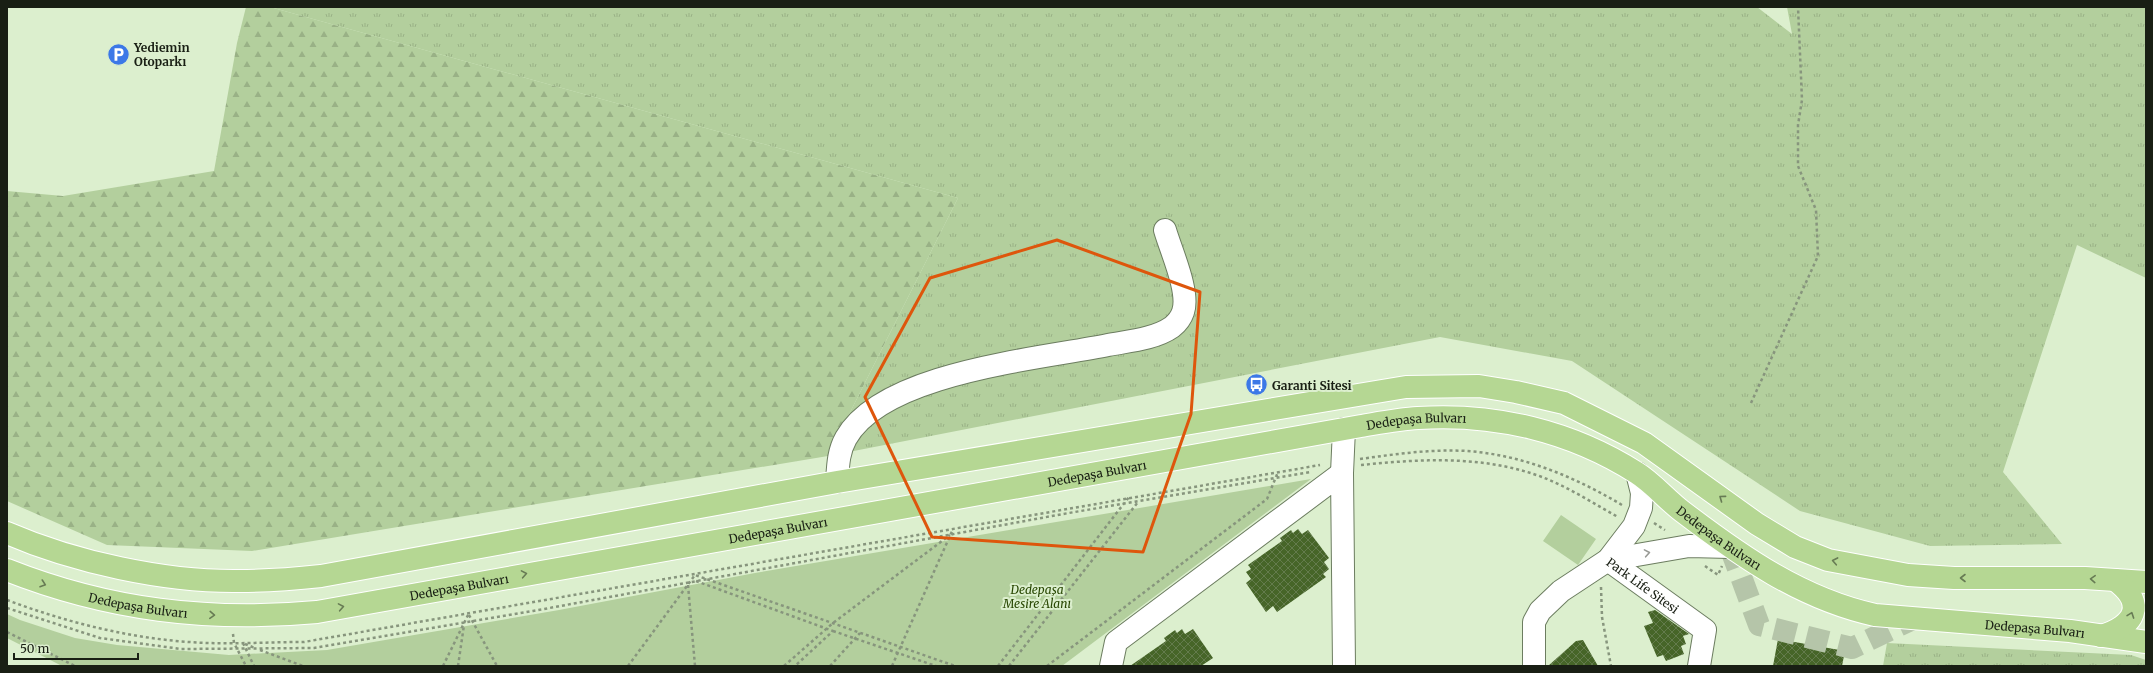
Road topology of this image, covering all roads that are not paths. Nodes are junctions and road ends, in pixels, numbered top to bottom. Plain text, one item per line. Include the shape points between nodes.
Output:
1 (1165, 230) dead end
2 (1344, 429) junction
3 (1343, 467) junction
4 (1637, 473) junction
5 (837, 482) junction
6 (7, 533) edge
7 (1722, 558) junction
8 (1604, 563) junction
9 (7, 570) edge
10 (2115, 580) junction
11 (2146, 582) edge
12 (2101, 636) junction
13 (2146, 642) edge
14 (1111, 666) edge
15 (1344, 666) edge
16 (1534, 666) edge
17 (1699, 666) edge

1 - 5 lane via 1185,299 1181,318 1172,327 1140,338 968,370 902,394 882,404 858,422 846,438 838,458
2 - 3 lane
2 - 4 main road, Dedepaşa Bulvarı via 1417,418 1471,418 1528,426 1580,443
9 -> 2 main road, Dedepaşa Bulvarı via 44,585 139,608 180,614 272,616 317,612
3 - 14 lane via 1116,642
3 - 15 lane
4 - 7 main road, Dedepaşa Bulvarı via 1681,510
4 - 8 lane via 1642,493 1641,508 1636,520
5 - 6 main road via 321,576 278,580 201,580 117,567 55,551
10 -> 5 main road via 1908,575 1828,560 1795,547 1757,524 1644,443 1607,423 1564,403 1479,386 1406,387
8 -> 7 lane via 1684,547
7 - 12 main road, Dedepaşa Bulvarı via 1845,608 1875,615
8 - 16 lane, Park Life Sitesi via 1561,591 1540,611 1534,622
8 - 17 lane, Park Life Sitesi via 1705,630
10 - 11 main road
12 -> 10 main road via 2122,628 2132,615 2133,599
12 - 13 main road, Dedepaşa Bulvarı

